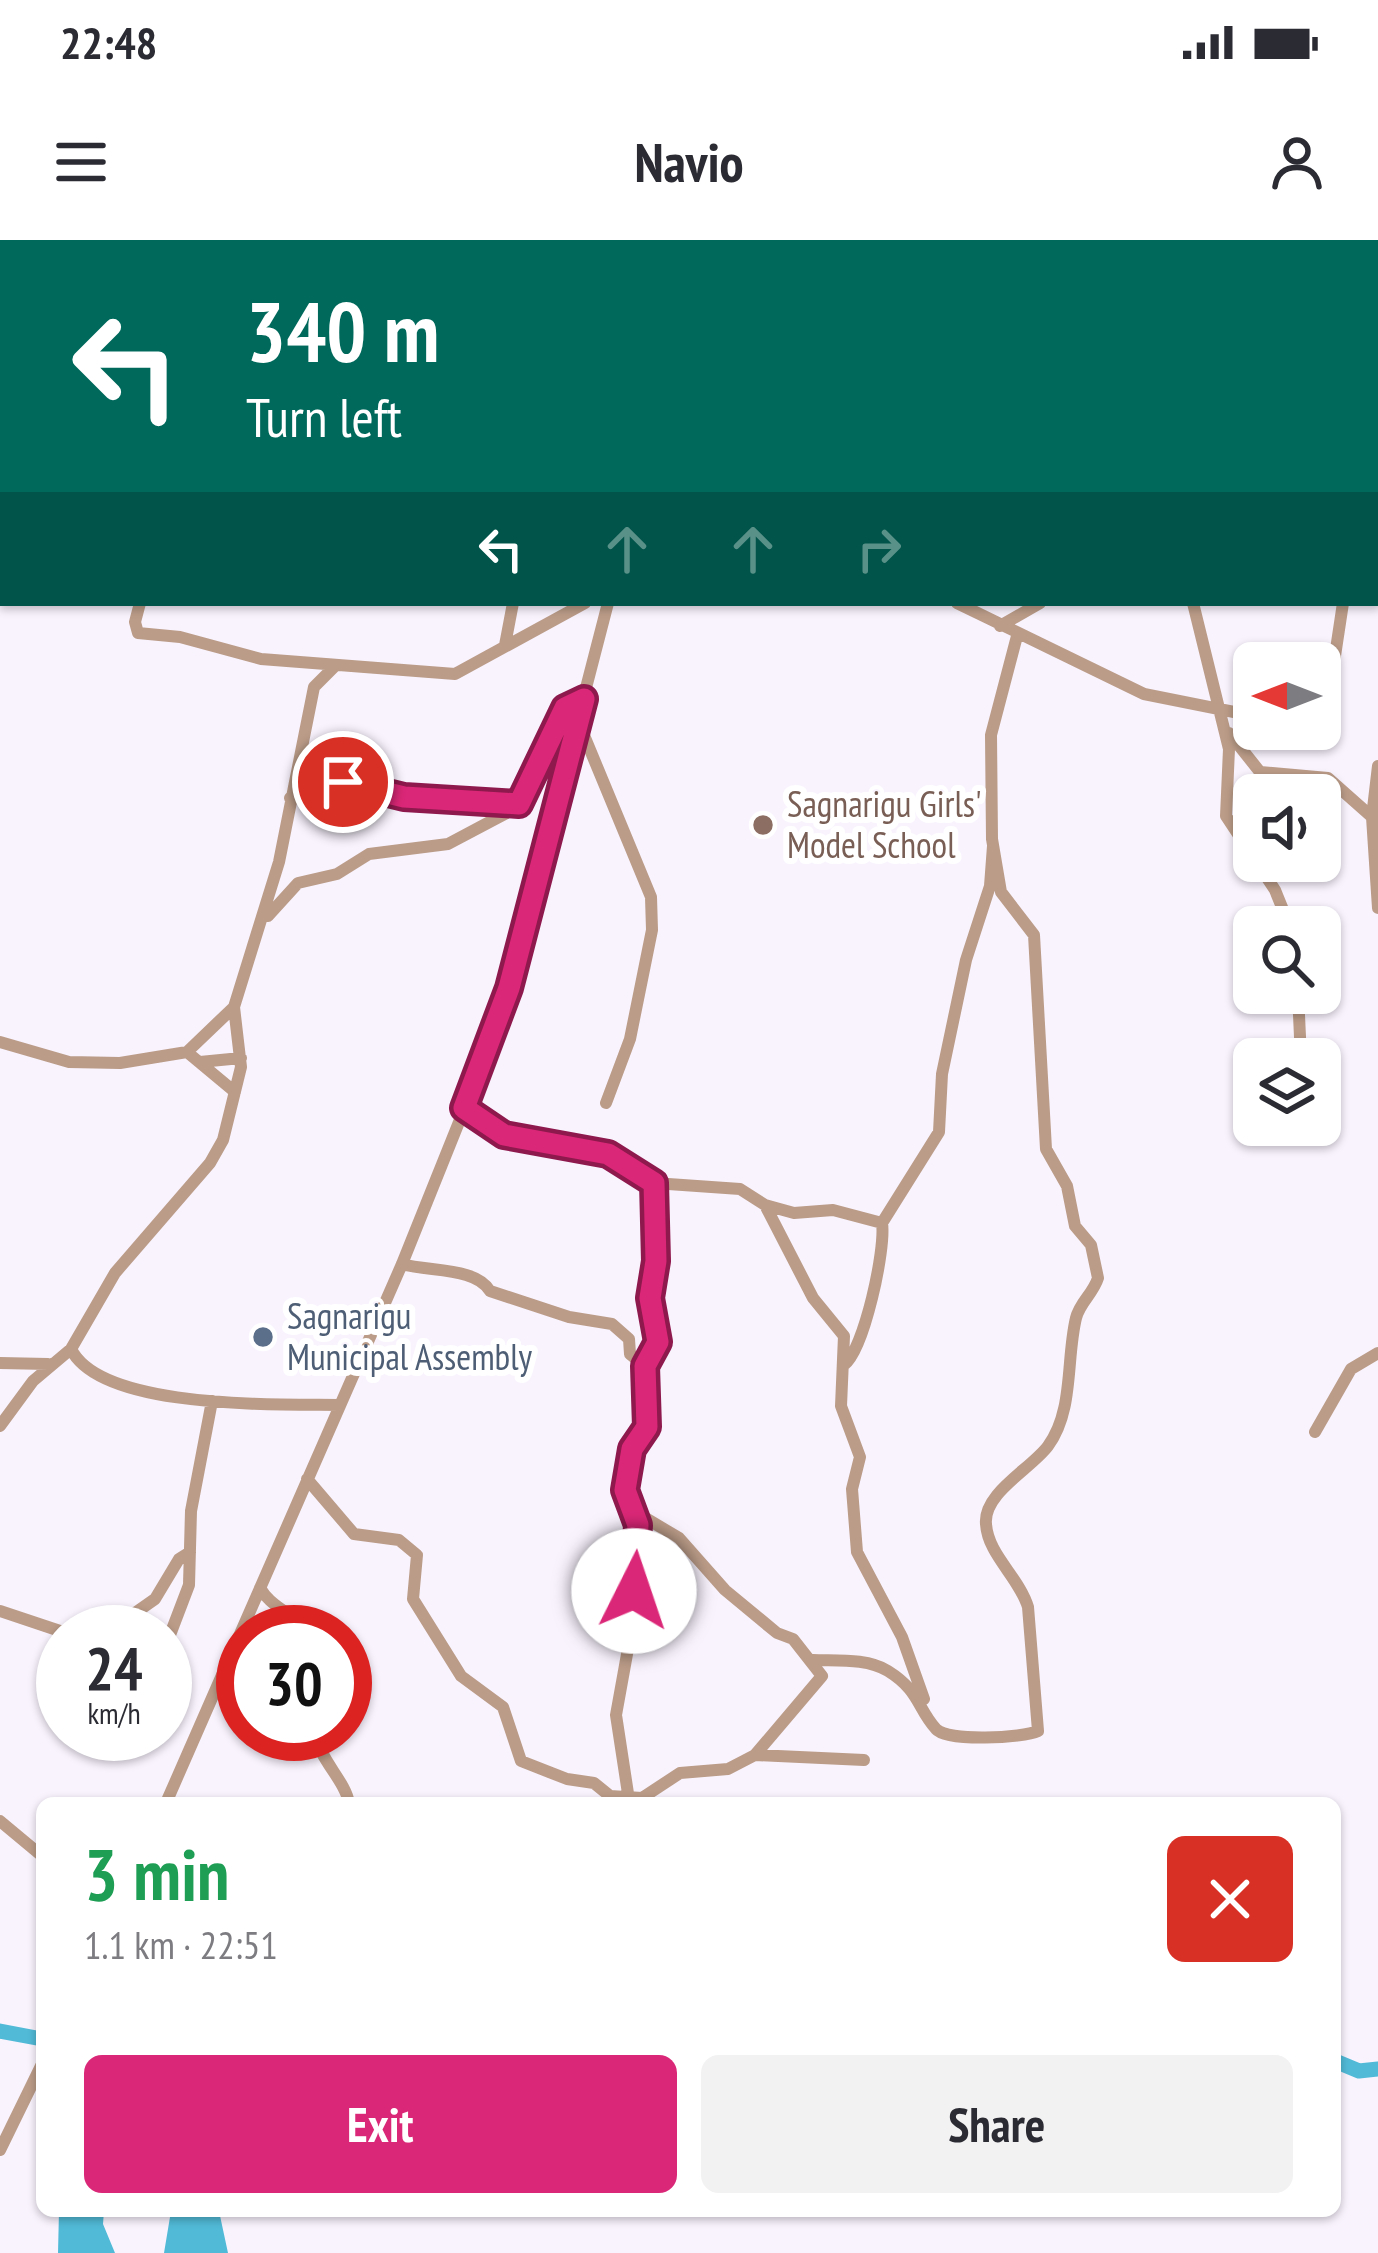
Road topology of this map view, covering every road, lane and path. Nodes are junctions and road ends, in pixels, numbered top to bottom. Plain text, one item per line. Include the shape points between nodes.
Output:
1 (139, 606) edge
2 (512, 606) edge
3 (580, 606) edge
4 (607, 606) edge
5 (963, 606) edge
6 (1035, 606) edge
7 (1194, 606) edge
8 (1342, 606) edge
9 (1000, 626) junction
10 (1017, 636) junction
11 (1337, 642) edge
12 (505, 645) junction
13 (334, 667) junction
14 (584, 699) junction
15 (1222, 712) junction
16 (1233, 713) edge
17 (580, 726) junction
18 (1226, 728) junction
19 (1378, 766) edge
20 (290, 798) junction
21 (519, 804) junction
22 (1372, 817) junction
23 (1376, 839) edge
24 (993, 845) junction
25 (1281, 906) edge
26 (1378, 908) edge
27 (263, 922) junction
28 (234, 1007) junction
29 (0, 1042) edge
30 (187, 1052) junction
31 (242, 1058) junction
32 (200, 1063) junction
33 (235, 1092) junction
34 (606, 1103) dead end
35 (464, 1108) junction
36 (654, 1183) junction
37 (764, 1204) junction
38 (882, 1223) junction
39 (402, 1264) junction
40 (71, 1349) junction
41 (1378, 1353) edge
42 (0, 1363) edge
43 (48, 1364) junction
44 (645, 1366) junction
45 (843, 1366) junction
46 (212, 1401) junction
47 (339, 1405) junction
48 (0, 1426) edge
49 (1315, 1432) dead end
50 (307, 1479) junction
51 (632, 1510) junction
52 (190, 1552) junction
53 (260, 1588) junction
54 (146, 1605) edge
55 (182, 1605) edge
56 (270, 1605) edge
57 (0, 1611) edge
58 (36, 1623) edge
59 (813, 1660) junction
60 (926, 1706) junction
61 (755, 1755) junction
62 (863, 1760) dead end
63 (323, 1761) edge
64 (169, 1797) edge
65 (348, 1797) edge
66 (618, 1797) edge
67 (628, 1797) edge
68 (644, 1797) edge
69 (0, 1821) edge
70 (36, 1851) edge
71 (36, 2076) edge
72 (0, 2150) edge

1 - 13 street via 139,633
2 - 12 street
3 - 12 street
4 - 14 street
5 - 9 street
6 - 9 street
7 - 15 street
8 - 11 street
9 - 10 street
10 - 15 street via 1144,694
10 - 24 street via 991,735
12 - 13 street via 455,674
13 - 20 street via 314,687
14 - 17 street
14 - 21 street via 565,708
15 - 16 street
15 - 18 street
17 - 34 street via 651,897 630,1039
17 - 35 street via 500,1020
18 - 22 street via 1260,772 1328,778
18 - 25 street via 1226,816
19 - 22 street
20 - 21 street via 303,786 343,782 404,797
20 - 27 street
21 - 27 street via 448,844 369,854 337,874 298,883
22 - 23 street
23 - 26 street
24 - 38 street via 942,1074 940,1132
24 - 60 street via 1001,892 1034,934 1046,1149 1091,1245 1098,1279 1076,1317 1063,1408 1048,1447 988,1507 985,1522 1028,1606 1038,1732 944,1734
27 - 28 street
28 - 30 street
28 - 31 street
29 - 30 street via 93,1064
30 - 32 street
31 - 32 street
31 - 33 street
32 - 33 street
33 - 40 street via 210,1163 115,1274
35 - 36 street via 504,1135 608,1154
35 - 39 street
36 - 37 street via 740,1189
36 - 44 street via 650,1298 658,1342
37 - 38 street
37 - 45 street via 812,1298 844,1336
38 - 45 street via 869,1306 854,1357
39 - 44 street via 464,1273 484,1280 490,1292 603,1320 621,1330
39 - 47 street
40 - 43 street
40 - 46 street via 76,1360 120,1383
41 - 49 street via 1351,1370
42 - 43 street
43 - 48 street
44 - 51 street via 647,1427 632,1449 625,1490
45 - 60 street via 841,1406 860,1457 856,1552 902,1636
46 - 47 street
46 - 52 street
47 - 50 street
50 - 53 street
50 - 66 street via 355,1534 399,1540 417,1555 412,1599 461,1676 503,1706 521,1761
51 - 59 street via 679,1538 725,1590
51 - 67 street via 633,1621 616,1715
52 - 54 street
52 - 55 street
53 - 56 street
53 - 64 street
57 - 58 street
59 - 60 street via 886,1669
59 - 61 street via 819,1684
61 - 62 street
61 - 68 street via 728,1769 680,1773
63 - 65 street
69 - 70 street
71 - 72 street

